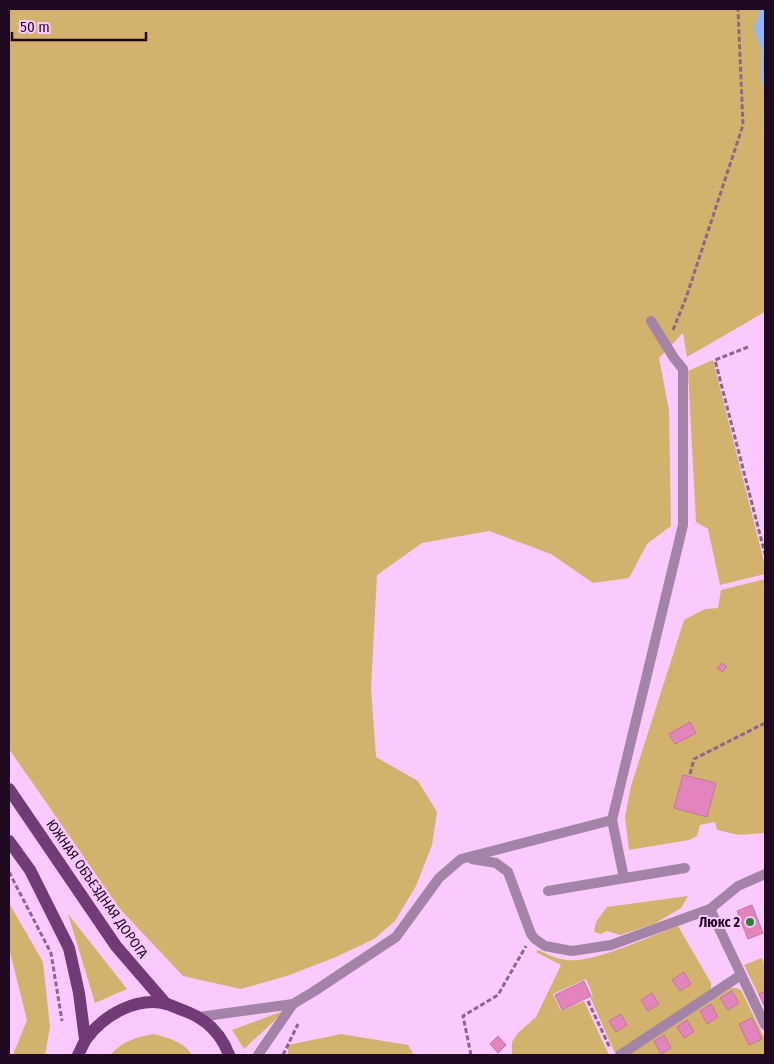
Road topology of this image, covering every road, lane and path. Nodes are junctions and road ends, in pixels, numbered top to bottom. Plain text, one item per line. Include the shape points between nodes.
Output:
1 (738, 9) edge
2 (651, 321) dead end
3 (666, 344) junction
4 (748, 346) dead end
5 (765, 554) edge
6 (765, 723) edge
7 (690, 774) dead end
8 (9, 789) edge
9 (612, 820) junction
10 (9, 841) edge
11 (461, 859) junction
12 (685, 868) dead end
13 (9, 872) edge
14 (765, 874) edge
15 (624, 878) junction
16 (548, 891) dead end
17 (710, 909) junction
18 (531, 934) junction
19 (741, 975) junction
20 (588, 1001) dead end
21 (166, 1004) junction
22 (294, 1004) junction
23 (199, 1017) junction
24 (62, 1021) dead end
25 (765, 1025) edge
26 (86, 1040) junction
27 (78, 1055) edge
28 (229, 1055) edge
29 (258, 1055) edge
30 (471, 1055) edge
31 (614, 1055) edge
32 (620, 1055) edge

1 - 3 path via 743,125 686,298
2 - 3 lane
3 - 9 lane via 683,369 682,525
4 - 5 path via 715,360
6 - 7 path via 694,759
8 - 21 main road, ЮЖНАЯ ОБЪЕЗДНАЯ ДОРОГА via 116,946
9 - 11 lane
9 - 15 lane
10 - 26 main road via 30,870 69,948
11 - 18 lane via 496,862 508,872
11 - 22 lane via 439,878 396,937
12 - 15 lane
13 - 24 path via 51,953
14 - 17 lane via 738,886
15 - 16 lane
17 - 18 lane via 611,945 572,951 546,946
17 - 19 lane
18 - 30 path via 498,995 463,1016
19 - 25 lane
19 - 32 lane
20 - 31 path
21 - 23 main road
21 - 26 main road via 142,1003 120,1010 101,1022
22 - 23 lane
22 - 29 lane
23 - 28 main road via 215,1031
26 - 27 main road

